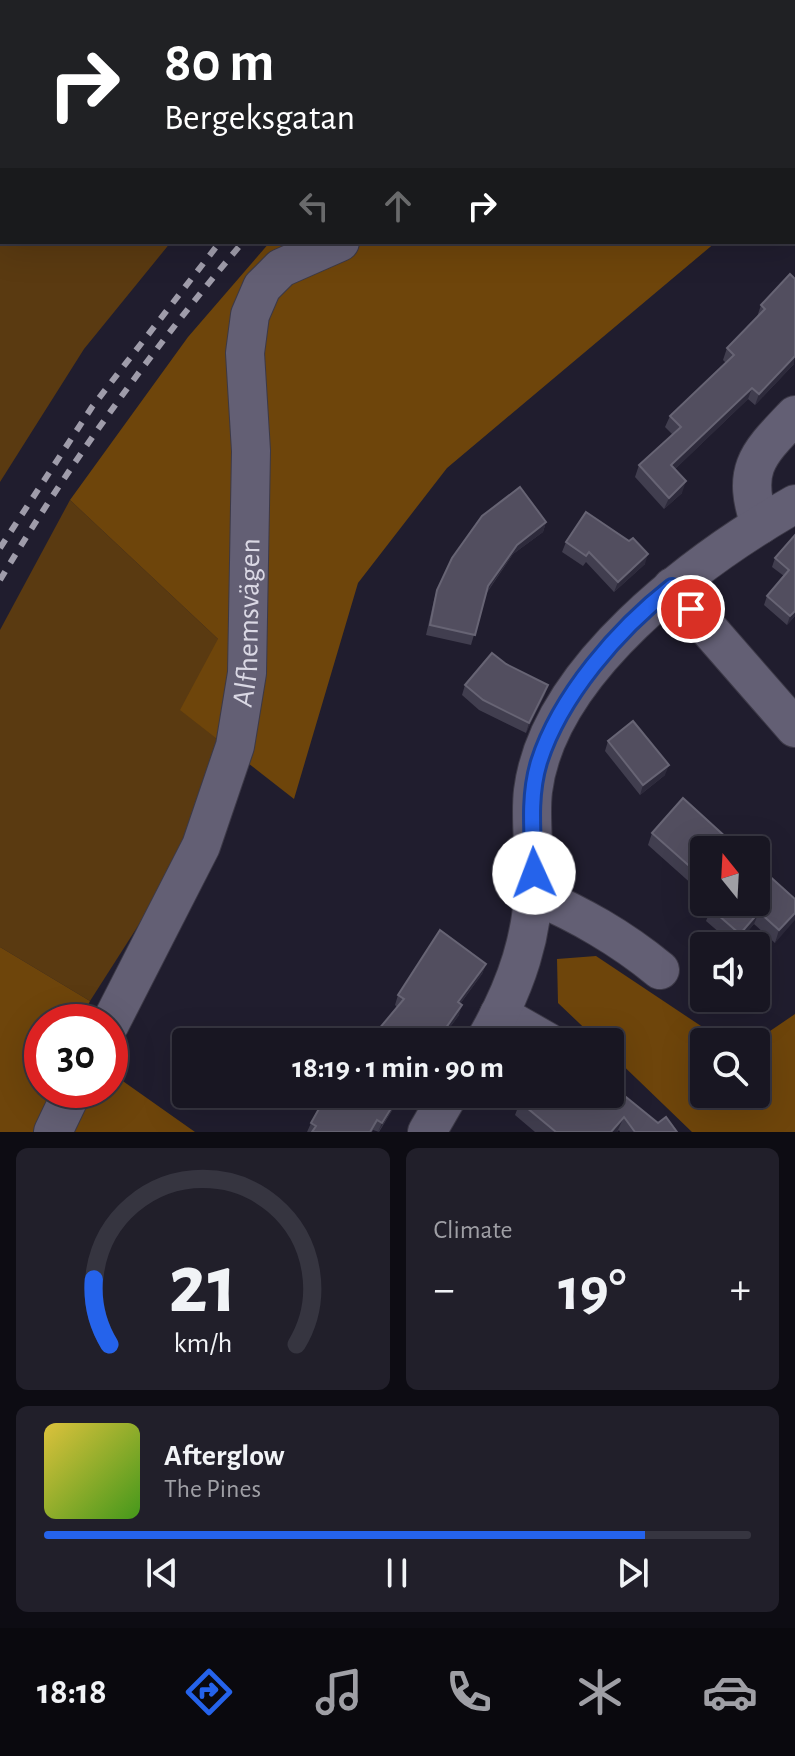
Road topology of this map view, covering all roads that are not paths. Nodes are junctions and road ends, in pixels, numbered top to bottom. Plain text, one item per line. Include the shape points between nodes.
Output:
1 (335, 244) edge
2 (795, 415) edge
3 (795, 504) edge
4 (760, 525) junction
5 (672, 587) junction
6 (795, 728) edge
7 (533, 894) junction
8 (660, 970) dead end
9 (120, 1004) edge
10 (492, 1028) edge
11 (64, 1108) edge
12 (441, 1108) edge
13 (53, 1132) edge
14 (427, 1132) edge

1 - 9 street, Alfhemsvägen via 281,268 262,287 250,315 245,353 251,451 247,673 235,746 201,846
2 - 4 street via 761,453 750,477
3 - 4 street
4 - 5 street
5 - 6 street
5 - 7 street via 623,633 556,725 533,791
7 - 8 street via 626,941
7 - 10 street via 524,957
11 - 13 street
12 - 14 street

